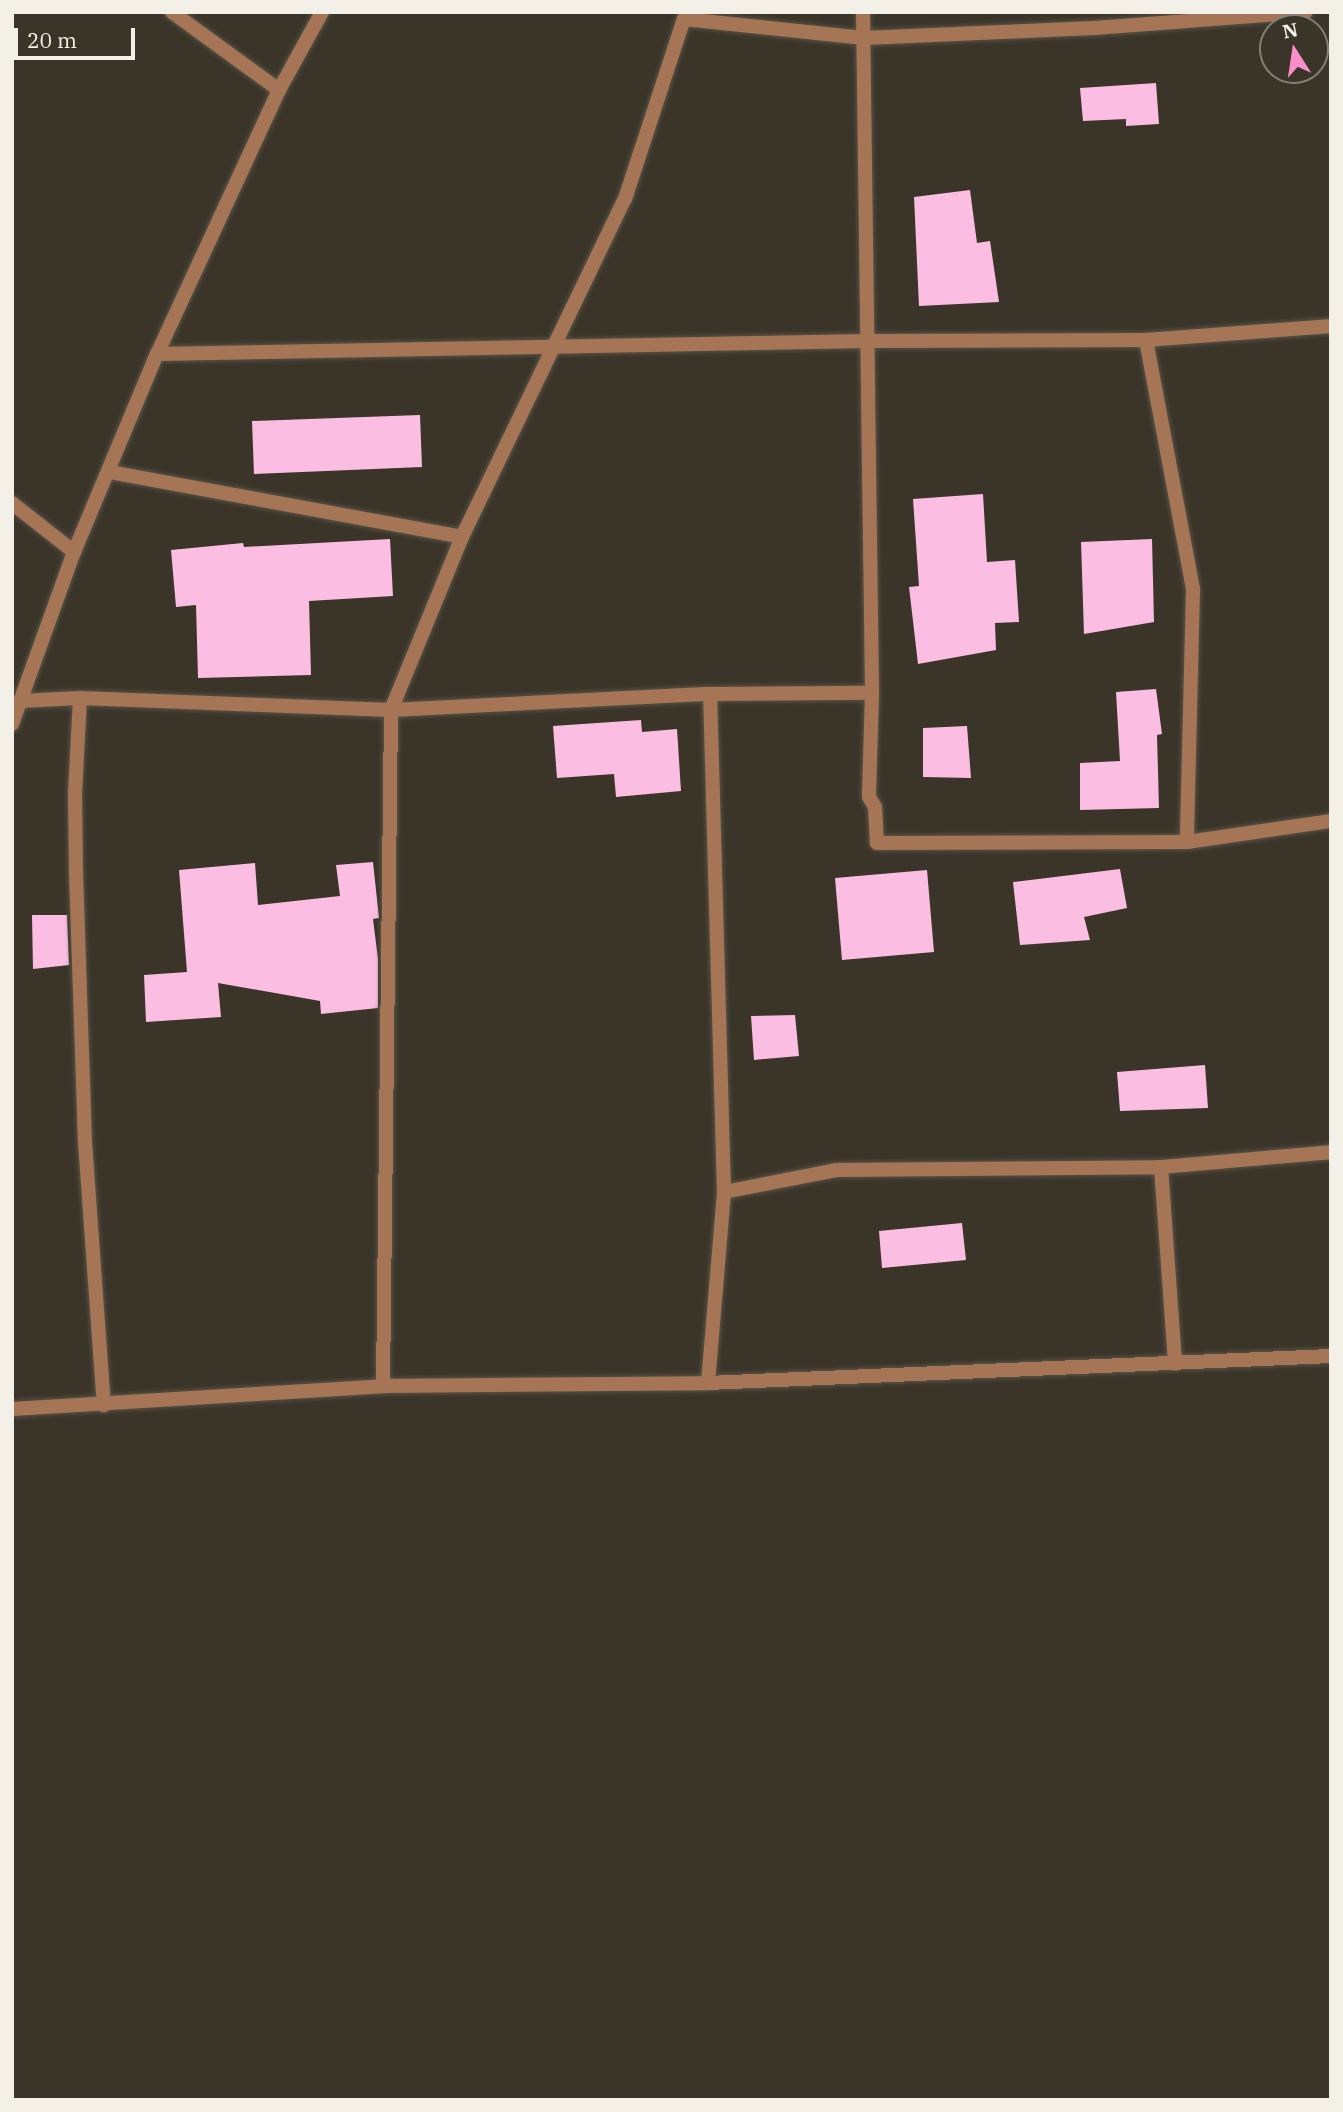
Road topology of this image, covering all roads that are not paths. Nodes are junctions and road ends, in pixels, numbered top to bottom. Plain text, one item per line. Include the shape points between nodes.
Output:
1 (172, 12) edge
2 (322, 12) edge
3 (863, 12) edge
4 (1305, 12) edge
5 (687, 16) edge
6 (864, 38) junction
7 (279, 90) junction
8 (1331, 326) edge
9 (1146, 340) junction
10 (868, 341) junction
11 (554, 347) junction
12 (157, 354) junction
13 (109, 472) junction
14 (12, 503) edge
15 (462, 537) junction
16 (74, 552) junction
17 (872, 693) junction
18 (710, 694) junction
19 (80, 698) junction
20 (20, 701) junction
21 (391, 710) junction
22 (12, 724) edge
23 (1331, 821) edge
24 (1187, 842) junction
25 (1331, 1152) edge
26 (1161, 1167) junction
27 (724, 1192) junction
28 (1331, 1356) edge
29 (1175, 1364) junction
30 (708, 1383) junction
31 (383, 1386) junction
32 (104, 1405) junction
33 (12, 1409) edge

1 - 7 street
2 - 7 street
3 - 6 street
4 - 6 street via 1094,28
5 - 6 street
5 - 11 street via 625,199
6 - 10 street
7 - 12 street
8 - 9 street
9 - 10 street
9 - 24 street via 1193,589
10 - 11 street
10 - 17 street
11 - 12 street
11 - 15 street
12 - 13 street
13 - 15 street
13 - 16 street
14 - 16 street
15 - 21 street
16 - 20 street
17 - 18 street
17 - 24 street via 869,797 875,807 877,844
18 - 21 street
18 - 27 street
19 - 20 street
19 - 21 street
19 - 32 street via 75,793 85,1142
20 - 22 street
21 - 31 street
23 - 24 street
25 - 26 street
26 - 27 street via 836,1170
26 - 29 street
27 - 30 street
28 - 29 street
29 - 30 street
30 - 31 street
31 - 32 street
32 - 33 street

